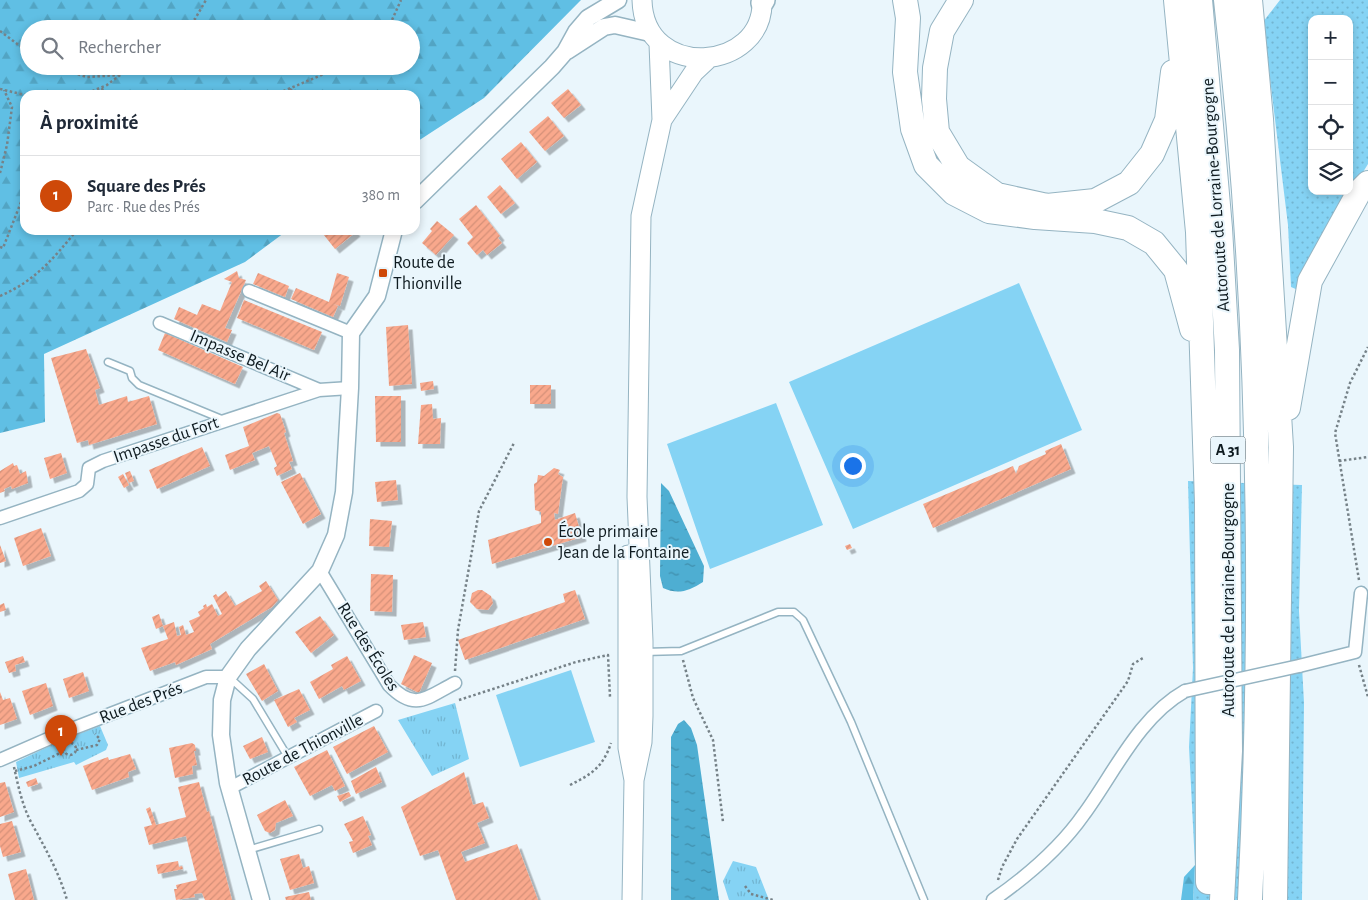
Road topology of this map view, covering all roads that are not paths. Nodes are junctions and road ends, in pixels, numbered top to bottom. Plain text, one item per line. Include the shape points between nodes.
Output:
1 (618, 0) edge
2 (642, 0) edge
3 (906, 0) edge
4 (961, 0) edge
5 (1176, 0) edge
6 (1200, 0) edge
7 (1226, 0) edge
8 (1250, 0) edge
9 (763, 1) edge
10 (655, 38) junction
11 (565, 52) junction
12 (710, 57) junction
13 (662, 120) junction
14 (1368, 183) edge
15 (420, 196) edge
16 (393, 235) edge
17 (249, 291) dead end
18 (160, 323) dead end
19 (351, 333) junction
20 (108, 362) dead end
21 (350, 388) junction
22 (319, 390) junction
23 (225, 421) junction
24 (1281, 447) junction
25 (637, 497) junction
26 (1207, 502) junction
27 (0, 518) edge
28 (320, 571) junction
29 (1361, 593) road end
30 (627, 624) junction
31 (643, 646) junction
32 (228, 677) junction
33 (455, 683) road end
34 (376, 711) dead end
35 (288, 757) junction
36 (6, 758) edge
37 (634, 780) junction
38 (230, 788) junction
39 (319, 829) dead end
40 (247, 851) junction
41 (996, 898) edge
42 (261, 900) edge
43 (632, 900) edge
44 (924, 900) edge
45 (1207, 900) edge
46 (1222, 900) edge
47 (1250, 900) edge
48 (1276, 900) edge

1 - 11 street via 588,18
2 - 10 main road via 642,8
3 - 26 highway via 905,72 914,129 926,164 954,192 989,210 1095,221 1128,228 1154,243 1176,270 1192,330
4 - 5 highway via 942,31 934,68 937,132 958,167 997,195 1047,206 1095,201 1129,182 1152,154 1167,120 1173,76
5 - 26 highway via 1198,232
6 - 46 highway, Autoroute de Lorraine-Bourgogne / A 31 via 1227,350 1230,751
7 - 47 highway, Autoroute de Lorraine-Bourgogne / A 31 via 1246,225 1257,473 1255,748
8 - 24 highway via 1261,119
9 - 12 main road via 751,35 738,48
10 - 11 street via 615,25 604,27
10 - 12 main road via 675,53 694,59
10 - 13 main road
11 - 15 street
12 - 13 main road via 694,72
13 - 25 main road via 641,216
14 - 24 highway via 1310,282
16 - 19 street via 377,296
17 - 19 street
18 - 22 street, Impasse Bel Air
19 - 21 street, Route de Thionville
20 - 23 lane via 130,371 139,384
21 - 22 street, Impasse du Fort
21 - 28 street, Route de Thionville via 344,492 336,535
22 - 23 street, Impasse du Fort
23 - 27 street, Impasse du Fort via 89,468 87,484 80,492
24 - 48 highway
25 - 30 main road via 628,552
25 - 31 main road
26 - 45 highway
28 - 32 street, Route de Thionville via 248,649
28 - 33 street, Rue des Écoles via 389,685 401,698 415,702
29 - 41 street, bridge via 1355,652 1185,691 1155,715 1083,816 1040,863
30 - 31 main road
30 - 37 main road via 628,748
31 - 37 main road via 642,742
31 - 44 lane via 681,651 778,612 794,612 804,620 851,722
32 - 35 lane via 253,699
32 - 36 street, Rue des Prés via 206,677
32 - 38 street, Route de Thionville via 222,700 222,735
34 - 35 street, Route de Thionville
35 - 38 street, Route de Thionville
37 - 43 main road
38 - 40 street, Route de Thionville
39 - 40 lane
40 - 42 street, Route de Thionville

